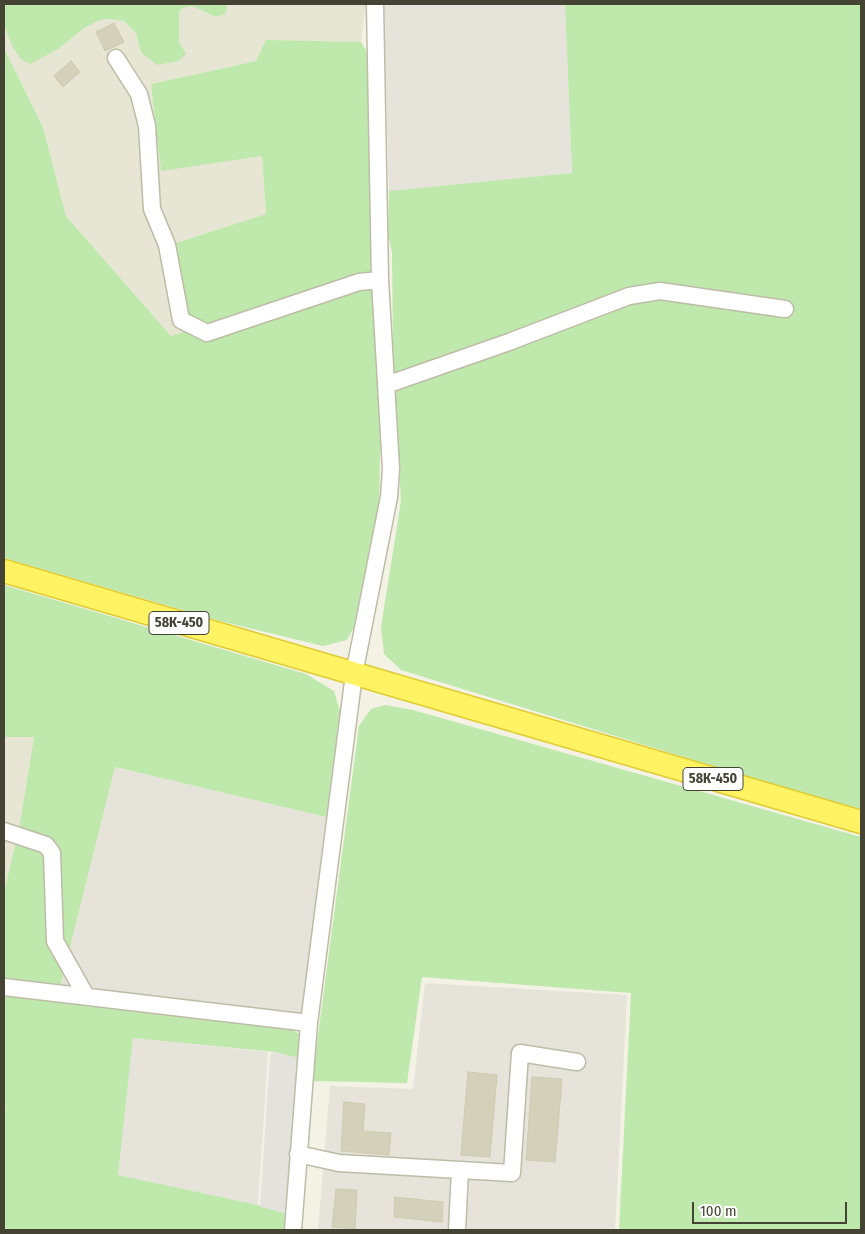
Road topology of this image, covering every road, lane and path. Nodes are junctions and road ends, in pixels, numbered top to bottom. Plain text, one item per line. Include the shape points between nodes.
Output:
1 (375, 4) edge
2 (116, 58) dead end
3 (380, 280) junction
4 (785, 309) dead end
5 (386, 385) junction
6 (4, 571) edge
7 (354, 674) junction
8 (861, 822) edge
9 (4, 831) edge
10 (4, 987) edge
11 (86, 996) junction
12 (309, 1023) junction
13 (577, 1062) dead end
14 (298, 1154) junction
15 (460, 1170) junction
16 (293, 1230) edge
17 (457, 1230) edge

1 - 3 street
2 - 3 street via 139,94 147,126 152,209 167,245 181,320 207,332 359,282
3 - 5 street
4 - 5 street via 660,291 629,296
5 - 7 street via 391,469 389,497
6 - 7 highway, 58К-450
7 - 8 highway, 58К-450
7 - 12 street
9 - 11 street via 46,845 52,853 55,941
10 - 11 street
11 - 12 street
12 - 14 street
13 - 15 street via 520,1053 512,1173
14 - 15 street via 340,1163
14 - 16 street
15 - 17 street

